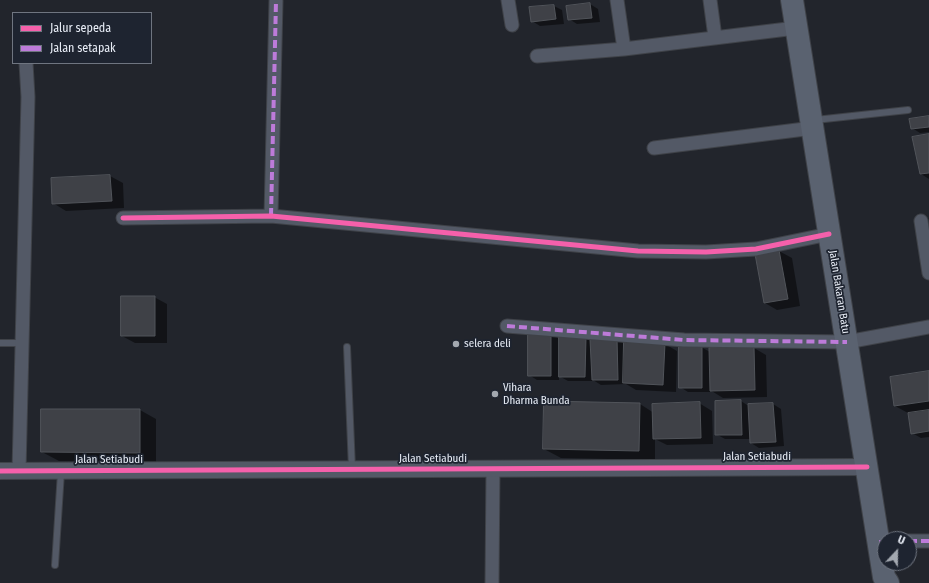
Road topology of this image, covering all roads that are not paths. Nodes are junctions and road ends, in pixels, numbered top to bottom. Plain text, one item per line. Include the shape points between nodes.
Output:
1 (508, 0) edge
2 (618, 0) edge
3 (710, 0) edge
4 (792, 0) edge
5 (276, 1) dead end
6 (512, 25) dead end
7 (796, 28) junction
8 (714, 37) junction
9 (624, 49) junction
10 (537, 56) dead end
11 (26, 64) edge
12 (908, 110) dead end
13 (812, 124) junction
14 (654, 148) dead end
15 (271, 216) junction
16 (123, 218) dead end
17 (921, 221) dead end
18 (829, 234) junction
19 (929, 273) edge
20 (507, 326) dead end
21 (929, 327) edge
22 (847, 342) junction
23 (0, 343) edge
24 (22, 343) junction
25 (347, 347) dead end
26 (867, 466) junction
27 (493, 468) junction
28 (352, 469) junction
29 (19, 470) junction
30 (61, 470) junction
31 (0, 471) edge
32 (880, 531) edge
33 (917, 541) edge
34 (929, 541) edge
35 (56, 565) dead end
36 (492, 583) edge

1 - 6 street
2 - 9 street
3 - 8 street
4 - 7 highway, Jalan Bakaran Batu
5 - 15 street
7 - 8 street
7 - 13 highway, Jalan Bakaran Batu
8 - 9 street
9 - 10 street
11 - 24 street via 28,97
12 - 13 lane
13 - 14 street
13 - 18 highway, Jalan Bakaran Batu
15 - 16 street
15 - 18 street via 638,251 706,252 756,249
17 - 19 street
18 - 22 highway, Jalan Bakaran Batu
20 - 22 street via 684,340
21 - 22 street
22 - 26 highway, Jalan Bakaran Batu
23 - 24 lane
24 - 29 street
25 - 28 lane
26 - 27 street, Jalan Setiabudi
26 - 32 highway, Jalan Bakaran Batu
27 - 28 street, Jalan Setiabudi
27 - 36 street
28 - 30 street, Jalan Setiabudi
29 - 30 street, Jalan Setiabudi
29 - 31 street, Jalan Setiabudi
30 - 35 lane
33 - 34 street

